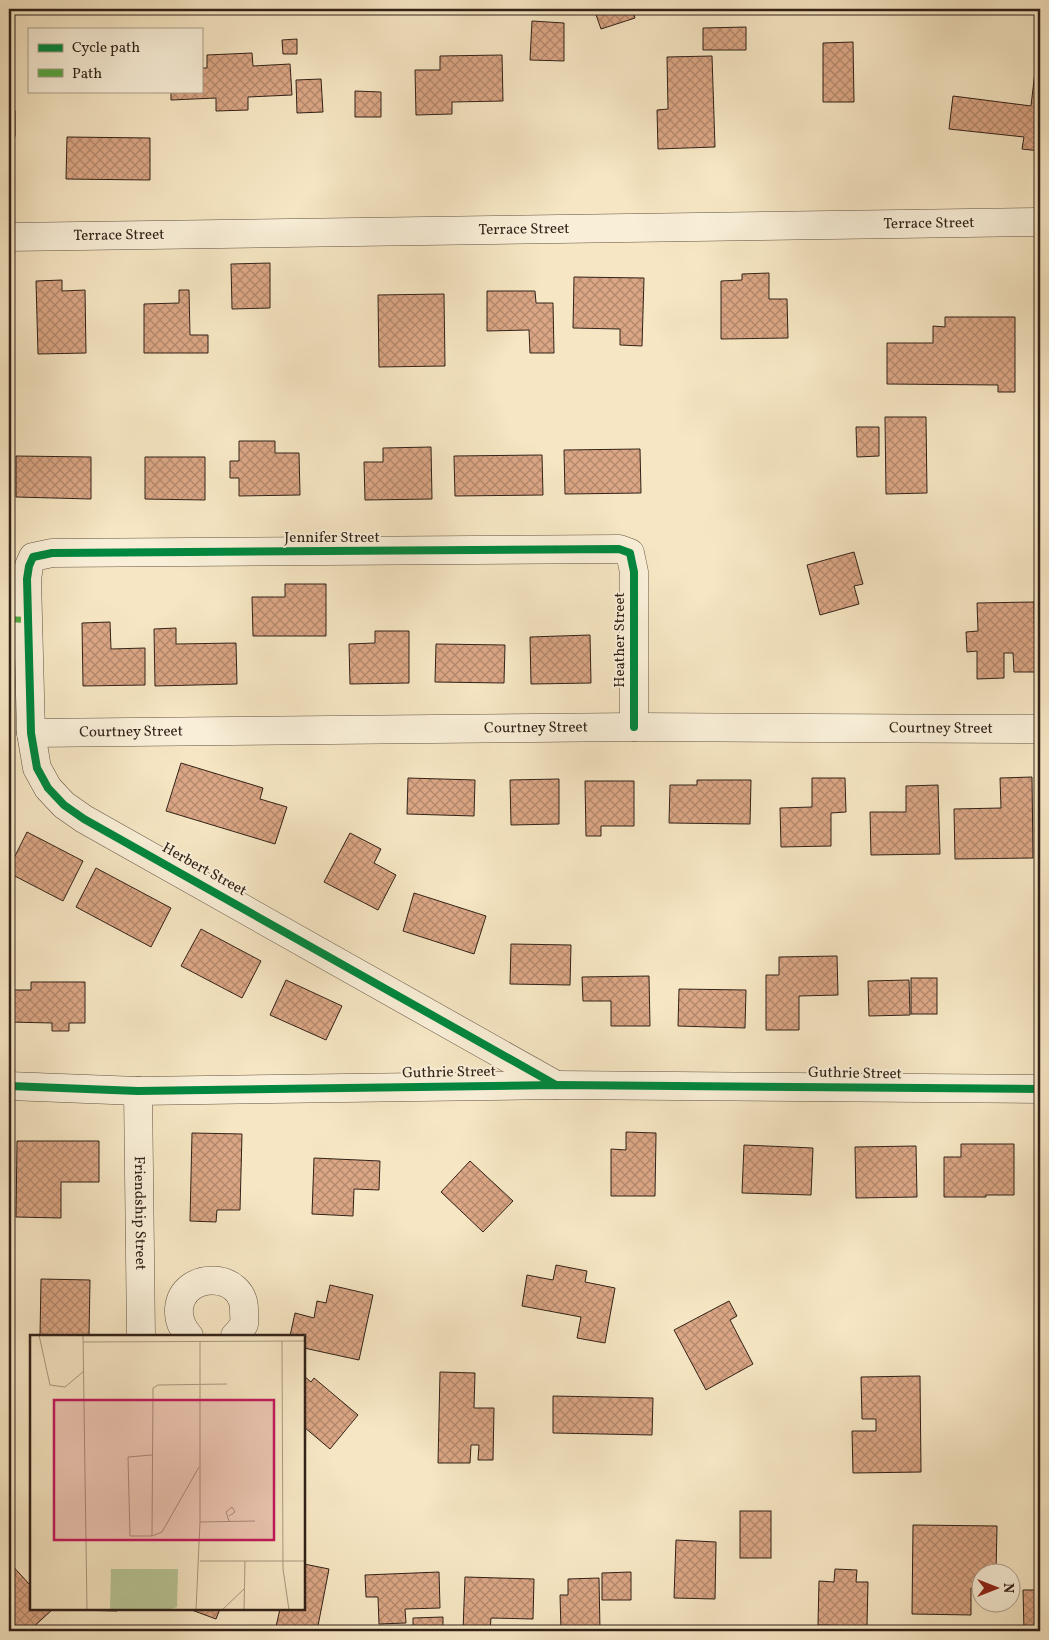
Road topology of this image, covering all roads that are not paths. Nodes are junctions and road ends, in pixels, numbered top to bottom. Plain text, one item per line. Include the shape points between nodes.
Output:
1 (1040, 222) edge
2 (9, 237) edge
3 (630, 554) joint
4 (33, 557) joint
5 (634, 727) junction
6 (1040, 729) edge
7 (31, 733) junction
8 (556, 1085) junction
9 (9, 1086) edge
10 (1040, 1089) edge
11 (138, 1091) junction
12 (141, 1304) junction
13 (180, 1304) junction
14 (141, 1335) edge
15 (189, 1335) edge
16 (236, 1335) edge

1 - 2 street, Terrace Street
3 - 4 street, Jennifer Street via 619,549 52,554
3 - 5 street, Heather Street via 634,572
4 - 7 street, Herbert Street via 27,579
5 - 6 street, Courtney Street
5 - 7 street, Courtney Street
7 - 8 street, Herbert Street via 37,768 48,788 84,819
8 - 10 street, Guthrie Street
8 - 11 street, Guthrie Street
9 - 11 street, Guthrie Street
11 - 12 street, Friendship Street
12 - 13 street
12 - 14 street, Friendship Street
13 - 15 street via 179,1316 183,1329
13 - 16 street via 183,1295 196,1284 213,1279 228,1283 240,1293 245,1304 244,1324

